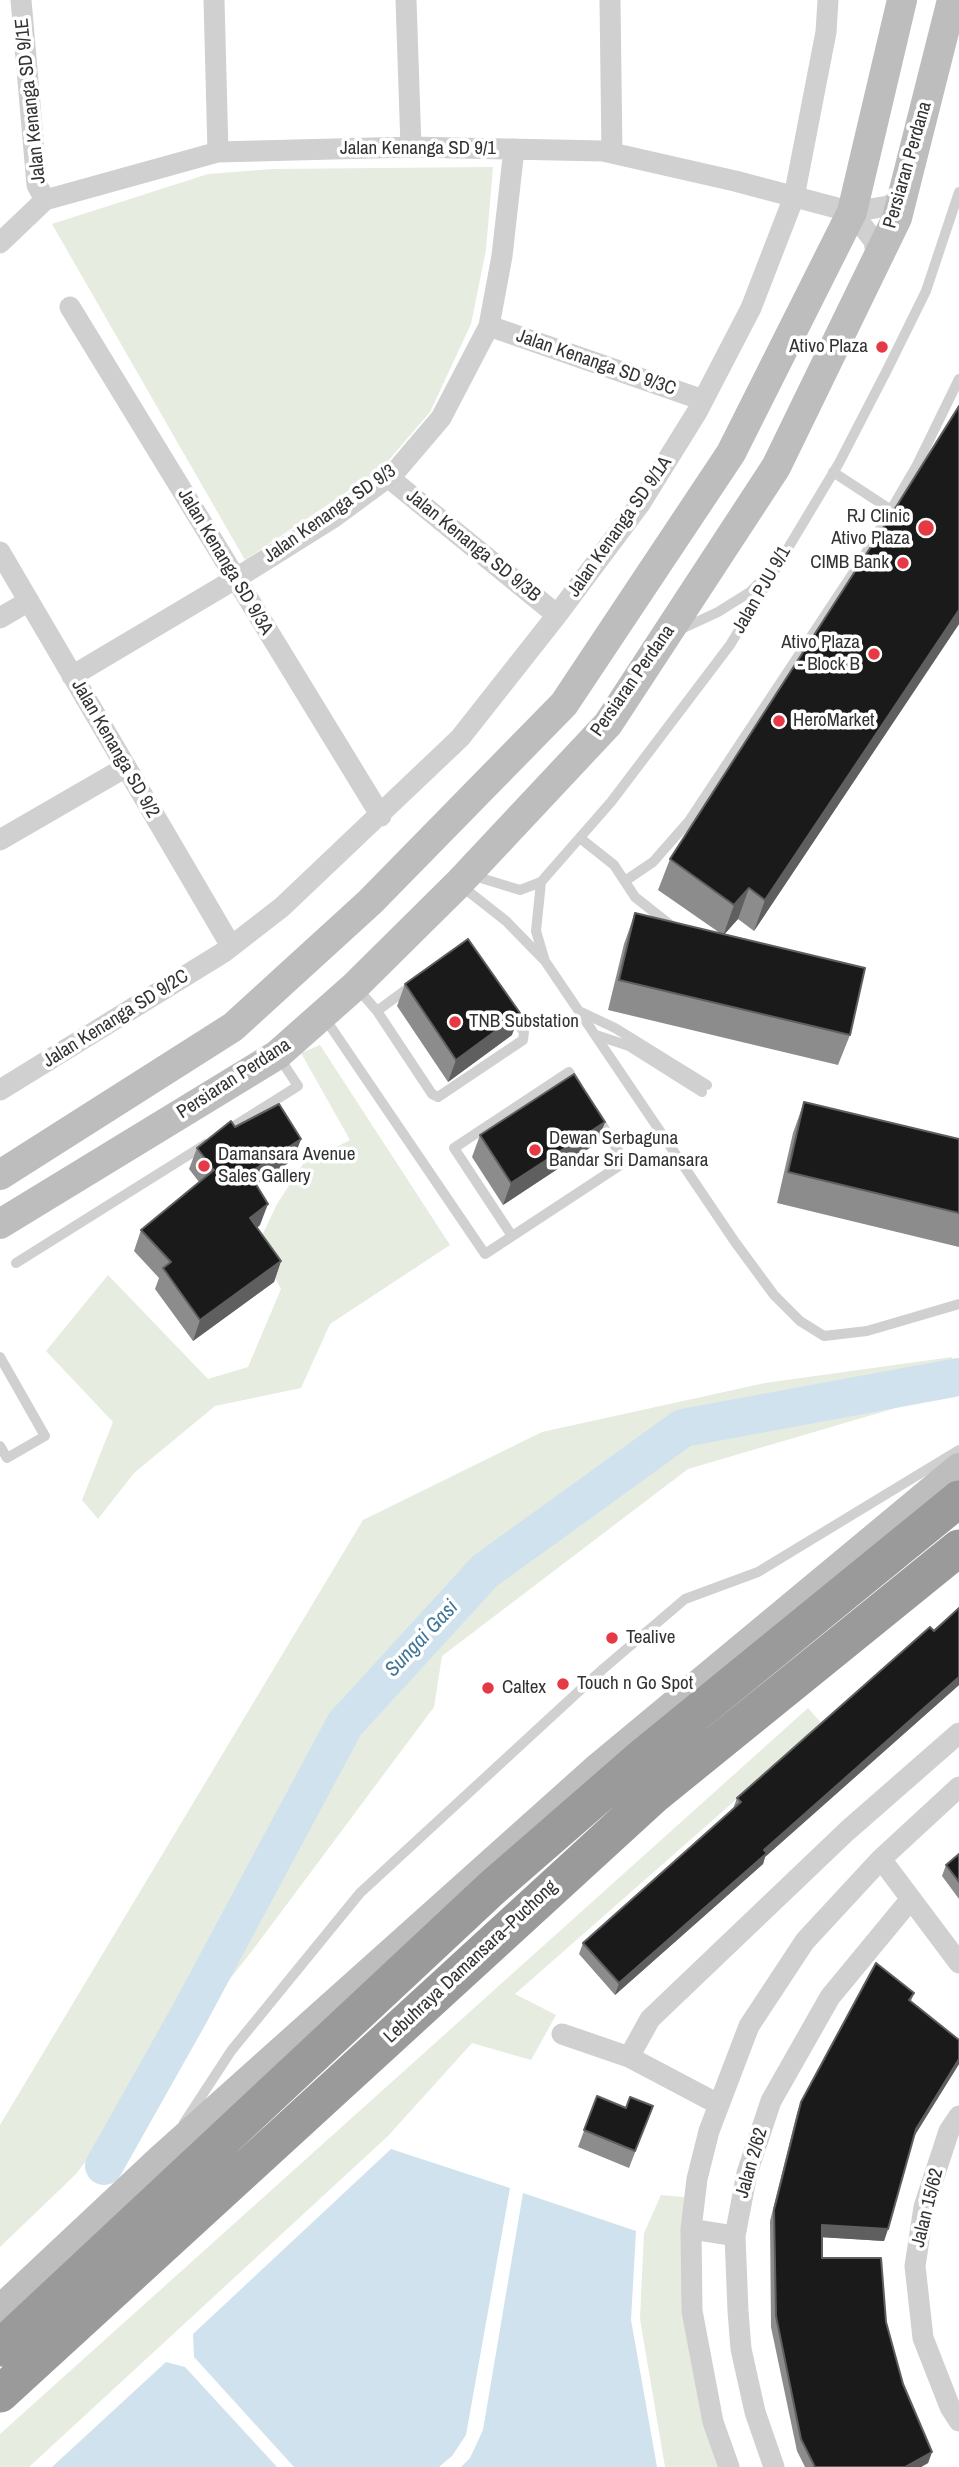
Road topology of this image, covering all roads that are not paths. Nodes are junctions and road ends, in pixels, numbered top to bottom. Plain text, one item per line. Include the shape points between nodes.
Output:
1 (21, 0) edge
2 (214, 0) edge
3 (406, 0) edge
4 (610, 0) edge
5 (828, 0) edge
6 (902, 0) edge
7 (952, 0) edge
8 (411, 147) junction
9 (514, 149) junction
10 (218, 152) junction
11 (612, 153) junction
12 (959, 192) edge
13 (794, 197) junction
14 (903, 197) junction
15 (45, 200) junction
16 (852, 212) junction
17 (0, 243) edge
18 (877, 259) junction
19 (70, 307) dead end
20 (489, 326) junction
21 (959, 379) edge
22 (704, 400) junction
23 (833, 472) junction
24 (388, 477) junction
25 (891, 510) junction
26 (0, 552) edge
27 (777, 563) junction
28 (235, 579) junction
29 (29, 601) junction
30 (557, 615) junction
31 (0, 618) edge
32 (665, 636) junction
33 (72, 676) junction
34 (126, 767) junction
35 (381, 816) junction
36 (580, 838) junction
37 (0, 840) edge
38 (462, 879) junction
39 (625, 881) junction
40 (541, 882) junction
41 (687, 935) edge
42 (231, 946) junction
43 (545, 961) junction
44 (417, 981) edge
45 (355, 986) junction
46 (500, 1000) edge
47 (579, 1011) junction
48 (377, 1012) junction
49 (322, 1015) junction
50 (596, 1035) junction
51 (277, 1055) junction
52 (0, 1090) edge
53 (583, 1094) edge
54 (590, 1106) edge
55 (33, 1154) junction
56 (0, 1166) edge
57 (0, 1175) edge
58 (0, 1224) edge
59 (512, 1236) junction
60 (16, 1264) dead end
61 (959, 1304) edge
62 (0, 1357) edge
63 (0, 1446) edge
64 (959, 1450) edge
65 (3, 1460) edge
66 (959, 1468) edge
67 (959, 1499) edge
68 (959, 1548) edge
69 (959, 1733) edge
70 (959, 1787) edge
71 (881, 1859) junction
72 (910, 1899) junction
73 (959, 1963) edge
74 (562, 2034) dead end
75 (629, 2057) junction
76 (718, 2104) junction
77 (959, 2116) edge
78 (160, 2160) junction
79 (691, 2229) junction
80 (735, 2236) junction
81 (0, 2310) edge
82 (0, 2348) edge
83 (0, 2394) edge
84 (959, 2421) edge
85 (729, 2467) edge
86 (774, 2467) edge

1 - 15 street, Jalan Kenanga SD 9/1E via 37,185
2 - 10 street
3 - 8 street
4 - 11 street
5 - 13 street, Jalan Kenanga SD 9/1A
6 - 16 main road
7 - 14 main road, Persiaran Perdana
8 - 9 street, Jalan Kenanga SD 9/1
8 - 10 street, Jalan Kenanga SD 9/1
9 - 11 street, Jalan Kenanga SD 9/1
9 - 20 street, Jalan Kenanga SD 9/3
10 - 15 street, Jalan Kenanga SD 9/1
11 - 13 street, Jalan Kenanga SD 9/1
12 - 23 lane, Jalan PJU 9/1 via 926,291
13 - 16 street, Jalan Kenanga SD 9/1
13 - 22 street, Jalan Kenanga SD 9/1A via 751,308
14 - 16 street, Jalan Kenanga SD 9/1 via 888,206
14 - 18 main road, Persiaran Perdana
15 - 17 street, Jalan Kenanga SD 9/1
16 - 18 street via 874,241
16 - 55 main road via 731,453 564,704 370,902 233,1027
18 - 32 main road, Persiaran Perdana via 776,467
19 - 28 street, Jalan Kenanga SD 9/3A
20 - 22 street, Jalan Kenanga SD 9/3C
20 - 24 street, Jalan Kenanga SD 9/3 via 441,418
21 - 25 lane
22 - 30 street, Jalan Kenanga SD 9/1A via 640,504
23 - 25 lane
23 - 27 lane, Jalan PJU 9/1
24 - 28 street, Jalan Kenanga SD 9/3
24 - 30 street, Jalan Kenanga SD 9/3B
25 - 39 lane via 689,821 653,862
26 - 29 street, Jalan Kenanga SD 9/2
27 - 32 lane via 750,592
27 - 36 lane, Jalan PJU 9/1 via 730,645
28 - 33 street, Jalan Kenanga SD 9/3
28 - 35 street, Jalan Kenanga SD 9/3A
29 - 31 street
29 - 33 street, Jalan Kenanga SD 9/2
30 - 35 street, Jalan Kenanga SD 9/1A via 460,737
32 - 38 main road, Persiaran Perdana via 608,724
33 - 34 street, Jalan Kenanga SD 9/2
34 - 37 street
34 - 42 street, Jalan Kenanga SD 9/2
35 - 42 street, Jalan Kenanga SD 9/1A via 282,907
36 - 39 lane via 614,865
36 - 40 lane, Jalan PJU 9/1
38 - 40 lane via 520,890
38 - 43 lane
38 - 45 main road, Persiaran Perdana
39 - 41 lane via 635,897
40 - 43 lane via 536,930
42 - 52 street, Jalan Kenanga SD 9/2C
43 - 47 lane
44 - 48 lane
45 - 48 lane
45 - 49 main road, Persiaran Perdana
46 - 48 lane via 524,1032 523,1040 438,1097
47 - 50 lane
47 - 50 lane via 615,1028 705,1089 629,1046
49 - 51 main road, Persiaran Perdana
49 - 59 lane via 485,1254
50 - 61 lane via 735,1242 800,1321 824,1336 867,1331
51 - 58 main road, Persiaran Perdana
51 - 60 lane via 298,1086
53 - 59 lane via 569,1072 454,1148
54 - 59 lane via 625,1162
55 - 56 main road
55 - 57 main road
62 - 65 lane via 45,1436
63 - 65 lane
64 - 78 lane via 758,1572 685,1599 603,1669 360,1893 231,2051
66 - 78 main road via 599,1767
67 - 82 highway via 646,1754 492,1888
68 - 83 highway, Lebuhraya Damansara–Puchong via 654,1795
69 - 75 street via 847,1830 650,2019
70 - 71 street
71 - 72 street
71 - 76 street via 791,1962 749,2026
72 - 73 street
72 - 80 street, Jalan 2/62 via 830,1997 771,2101 747,2173
74 - 75 street
75 - 76 street
76 - 79 street via 702,2154
77 - 84 street, Jalan 15/62 via 949,2131 924,2207 915,2266 923,2338
78 - 81 main road
79 - 80 street
79 - 85 street via 692,2311 702,2376
80 - 86 street, Jalan 2/62 via 741,2349

